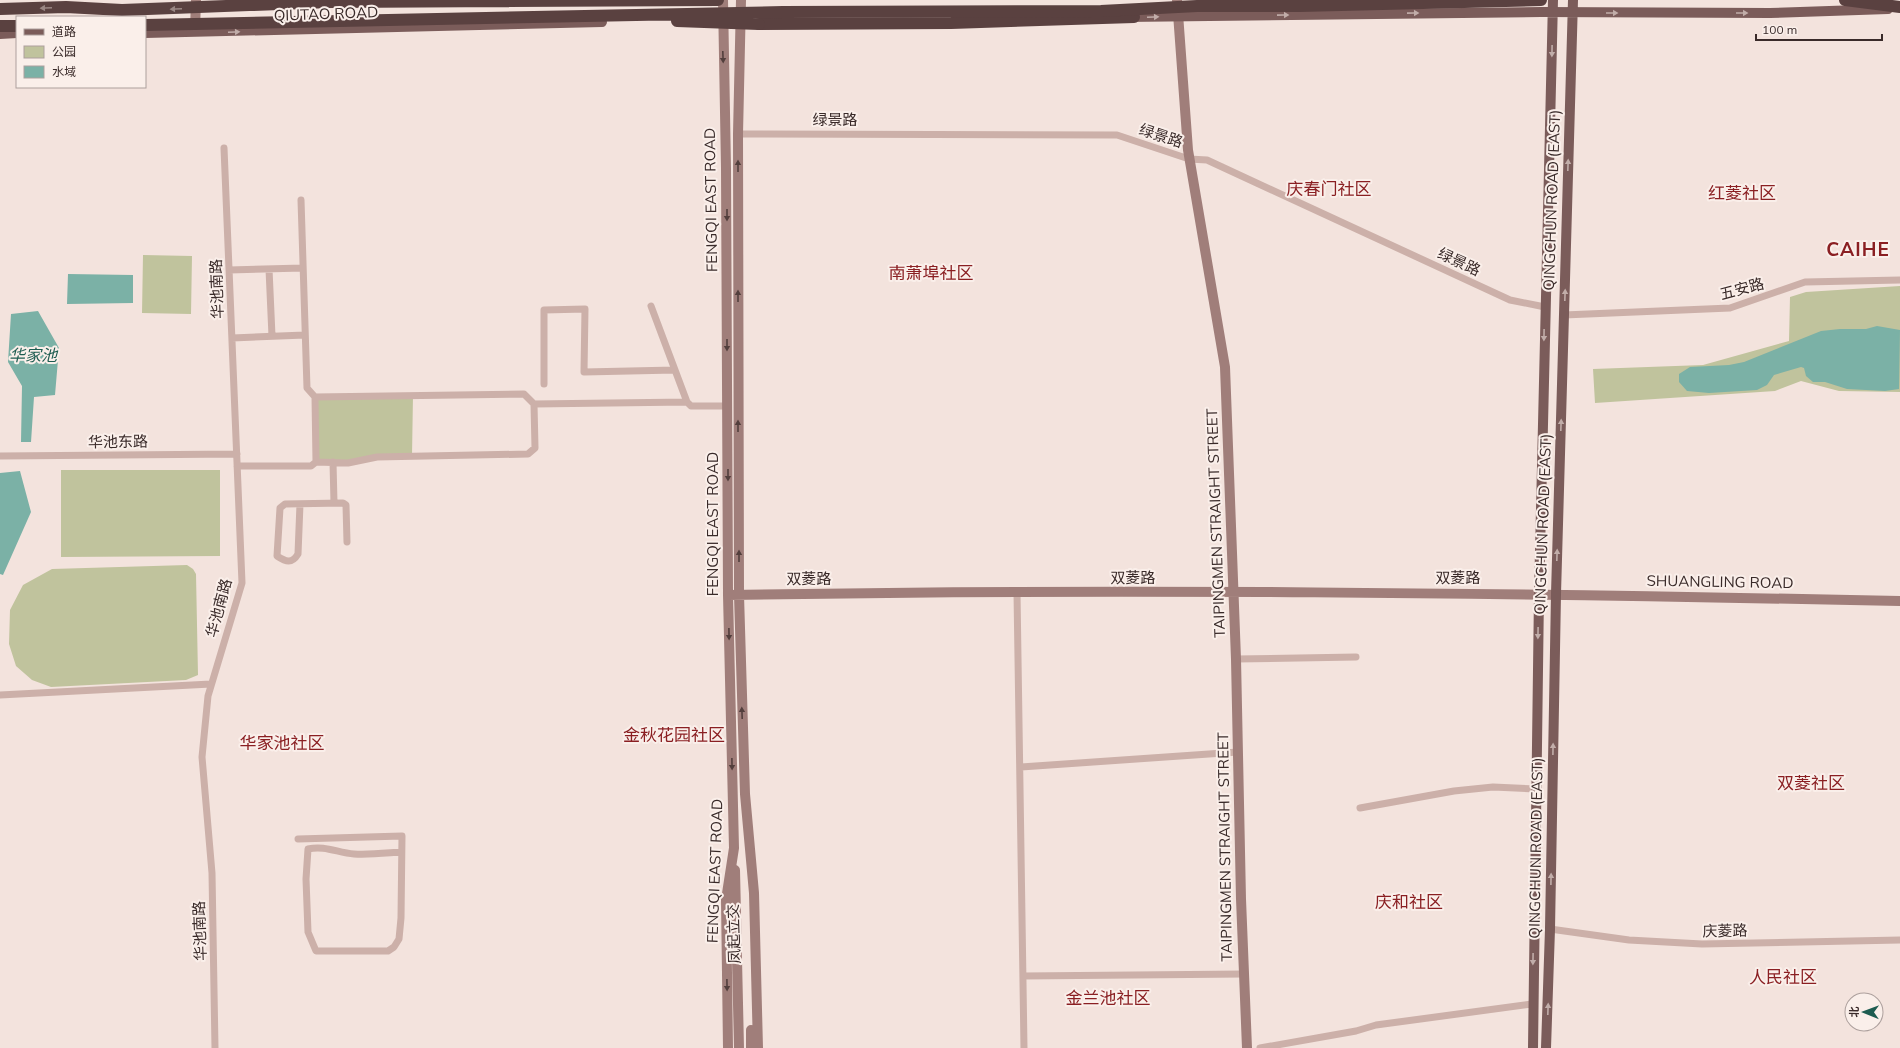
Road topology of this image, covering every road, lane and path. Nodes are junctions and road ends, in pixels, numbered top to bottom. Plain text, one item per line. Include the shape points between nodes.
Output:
1 (196, 0) edge
2 (718, 0) edge
3 (723, 0) edge
4 (741, 0) edge
5 (1178, 0) edge
6 (1541, 0) edge
7 (1552, 0) edge
8 (1573, 0) edge
9 (1845, 0) edge
10 (1900, 8) edge
11 (0, 9) edge
12 (1552, 12) junction
13 (1573, 13) junction
14 (586, 16) junction
15 (1178, 16) junction
16 (741, 17) junction
17 (1134, 17) junction
18 (722, 18) junction
19 (0, 26) edge
20 (16, 26) edge
21 (146, 26) edge
22 (195, 32) junction
23 (146, 33) edge
24 (0, 34) edge
25 (16, 34) edge
26 (738, 134) junction
27 (224, 148) dead end
28 (1189, 160) junction
29 (301, 200) dead end
30 (303, 268) junction
31 (269, 269) junction
32 (229, 270) junction
33 (1900, 280) edge
34 (651, 306) dead end
35 (1544, 307) junction
36 (1564, 315) junction
37 (305, 335) junction
38 (272, 336) junction
39 (232, 338) junction
40 (675, 370) junction
41 (544, 384) dead end
42 (315, 397) junction
43 (687, 402) junction
44 (534, 404) junction
45 (728, 406) junction
46 (237, 454) junction
47 (0, 456) edge
48 (316, 462) junction
49 (333, 462) junction
50 (237, 466) junction
51 (334, 503) junction
52 (300, 504) junction
53 (347, 542) dead end
54 (1234, 592) junction
55 (1017, 593) junction
56 (1539, 594) junction
57 (1556, 594) junction
58 (728, 595) junction
59 (739, 595) junction
60 (1900, 601) edge
61 (1356, 657) dead end
62 (1236, 659) junction
63 (211, 684) junction
64 (0, 695) edge
65 (1238, 752) junction
66 (1021, 767) junction
67 (1535, 789) junction
68 (745, 794) junction
69 (1360, 808) dead end
70 (298, 839) dead end
71 (734, 848) junction
72 (402, 852) junction
73 (1550, 929) junction
74 (1900, 940) edge
75 (1244, 974) junction
76 (1023, 976) junction
77 (1532, 1004) junction
78 (215, 1048) edge
79 (728, 1048) edge
80 (739, 1048) edge
81 (750, 1048) edge
82 (758, 1048) edge
83 (1024, 1048) edge
84 (1247, 1048) edge
85 (1260, 1048) edge
86 (1532, 1048) edge
87 (1546, 1048) edge

1 - 22 main road
2 -> 11 highway, bridge via 330,2 122,10 66,7
3 - 18 main road, FENGQI EAST ROAD
4 - 16 main road, FENGQI EAST ROAD
5 - 15 main road, TAIPINGMEN STRAIGHT STREET
6 - 14 highway, bridge via 1198,6 1101,11 783,12
7 - 12 main road, QINGCHUN ROAD (EAST)
8 - 13 main road, QINGCHUN ROAD (EAST)
9 - 10 highway
13 -> 10 main road, QIUTAO ROAD via 1770,13
12 - 13 main road, QIUTAO ROAD
15 -> 12 main road, QIUTAO ROAD
12 -> 35 main road, QINGCHUN ROAD (EAST)
36 -> 13 main road, QINGCHUN ROAD (EAST)
14 - 17 highway, bridge via 714,24 919,23
14 - 21 highway, bridge
17 -> 15 main road, QIUTAO ROAD
15 - 28 main road, TAIPINGMEN STRAIGHT STREET
16 - 17 main road, QIUTAO ROAD
16 - 18 main road, QIUTAO ROAD
16 - 26 main road, FENGQI EAST ROAD
22 -> 18 main road, QIUTAO ROAD
18 -> 45 main road, FENGQI EAST ROAD
19 - 20 highway
22 - 23 main road, QIUTAO ROAD
24 - 25 main road
26 - 28 street, 绿景路 via 1117,135
59 -> 26 main road, FENGQI EAST ROAD
27 - 32 street, 华池南路
28 - 35 street, 绿景路 via 1207,160 1510,300
28 - 54 main road, TAIPINGMEN STRAIGHT STREET via 1225,367
29 - 30 street
30 - 31 street
30 - 37 street
31 - 32 street
31 - 38 street
32 - 39 street, 华池南路
33 - 36 street, 五安路 via 1804,282 1730,308
34 - 40 street
35 -> 56 main road, QINGCHUN ROAD (EAST)
57 -> 36 main road, QINGCHUN ROAD (EAST)
37 - 38 street
37 - 42 street via 307,388
38 - 39 street
39 - 46 street, 华池南路
40 - 41 street via 584,372 586,309 544,310
40 - 43 street
42 - 44 street via 524,394
42 - 48 street
43 - 44 street
43 - 45 street via 691,406
44 - 49 street via 534,448 528,454 377,457 348,463
45 -> 58 main road, FENGQI EAST ROAD
46 - 47 street, 华池东路
46 - 50 street, 华池南路
48 - 49 street
48 - 50 street via 311,466
49 - 51 street
50 - 63 street, 华池南路 via 242,583
51 - 52 street
51 - 53 street via 346,505
52 - 52 street via 285,504 280,508 276,550 277,556 284,561 290,562 298,554
54 - 55 main road, 双菱路
54 - 56 main road, 双菱路
54 - 62 main road, TAIPINGMEN STRAIGHT STREET
55 - 59 main road, 双菱路
55 - 66 street
56 - 57 main road, SHUANGLING ROAD
56 -> 67 main road, QINGCHUN ROAD (EAST)
57 - 60 main road, SHUANGLING ROAD
73 -> 57 main road, QINGCHUN ROAD (EAST)
58 - 59 main road, 双菱路
58 -> 71 main road, FENGQI EAST ROAD
68 -> 59 main road, FENGQI EAST ROAD
61 - 62 street
62 - 65 main road, TAIPINGMEN STRAIGHT STREET
63 - 64 street
63 - 78 street, 华池南路 via 202,757 212,873
65 - 66 street
65 - 75 main road, TAIPINGMEN STRAIGHT STREET
66 - 76 street
67 - 69 street via 1493,787 1454,791
67 -> 77 main road, QINGCHUN ROAD (EAST)
68 - 81 main road, 凤起立交 via 751,991
68 - 82 main road, FENGQI EAST ROAD via 754,893
70 - 72 street via 402,836
71 -> 79 main road, FENGQI EAST ROAD via 726,900
71 - 80 main road, 凤起立交
72 - 72 street via 353,854 332,848 308,849 308,932 316,951 388,951 394,947 399,939 401,918
73 - 74 street, 庆菱路 via 1629,940 1702,944
87 -> 73 main road, QINGCHUN ROAD (EAST)
75 - 76 street
75 - 84 main road, TAIPINGMEN STRAIGHT STREET
76 - 83 street
77 - 85 street via 1376,1025
77 - 86 main road, QINGCHUN ROAD (EAST)

